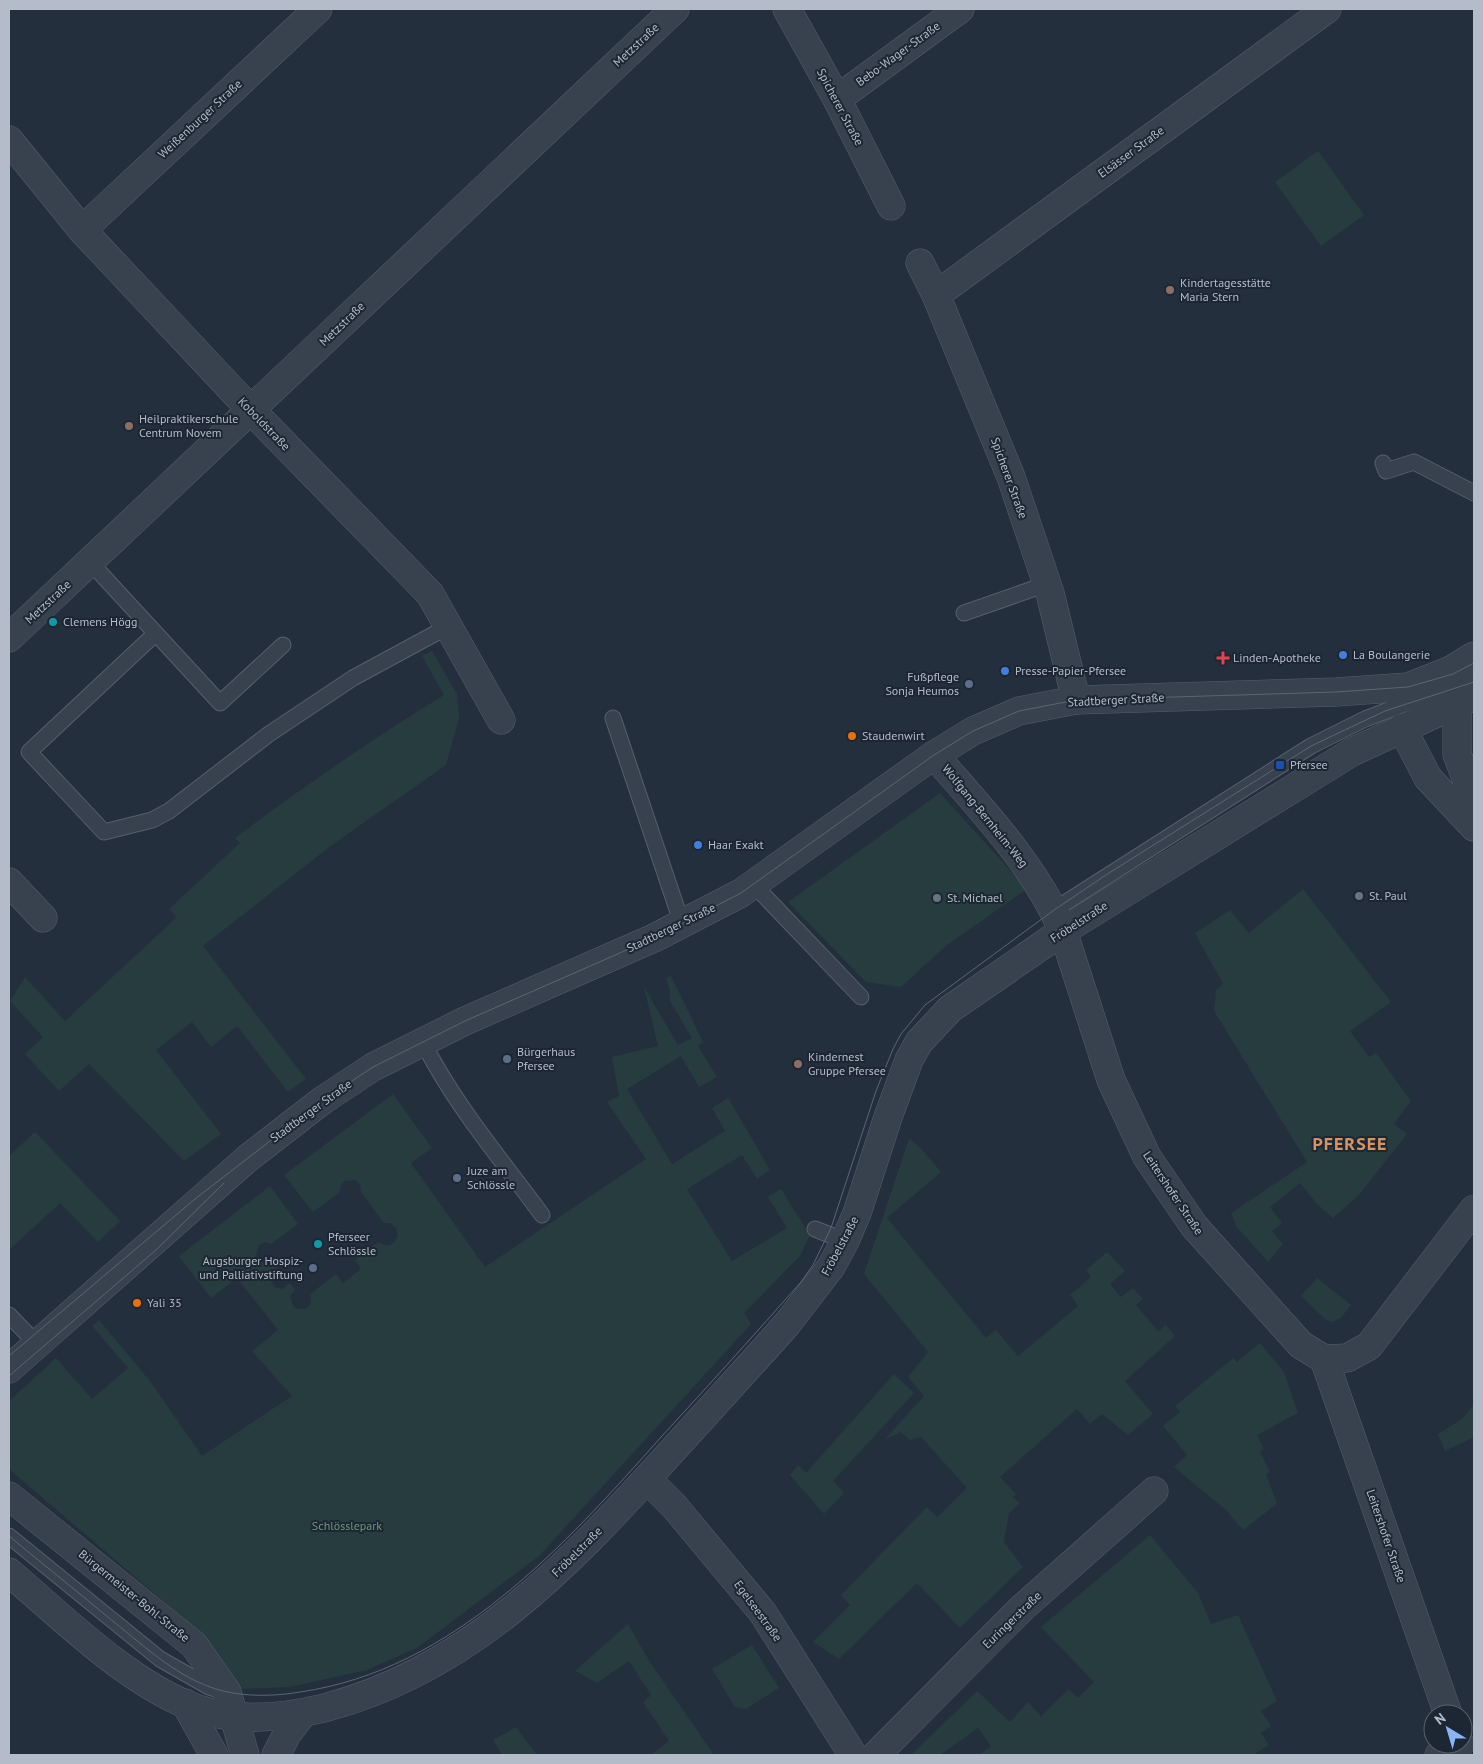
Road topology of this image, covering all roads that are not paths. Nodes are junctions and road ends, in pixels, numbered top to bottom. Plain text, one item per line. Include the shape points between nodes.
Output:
1 (318, 9) edge
2 (676, 9) edge
3 (787, 9) edge
4 (960, 9) edge
5 (1326, 9) edge
6 (837, 99) junction
7 (9, 140) edge
8 (891, 206) dead end
9 (82, 230) junction
10 (920, 263) dead end
11 (936, 295) junction
12 (251, 410) junction
13 (1383, 463) dead end
14 (1474, 493) edge
15 (91, 562) junction
16 (1047, 584) junction
17 (964, 614) dead end
18 (449, 626) junction
19 (155, 634) junction
20 (9, 638) edge
21 (283, 645) dead end
22 (1474, 656) edge
23 (1467, 690) edge
24 (1076, 700) junction
25 (1405, 706) junction
26 (613, 718) dead end
27 (500, 720) dead end
28 (934, 755) junction
29 (1474, 800) edge
30 (1474, 828) edge
31 (9, 882) edge
32 (754, 885) junction
33 (42, 918) dead end
34 (1058, 921) junction
35 (682, 924) junction
36 (861, 997) dead end
37 (423, 1042) junction
38 (1474, 1209) edge
39 (542, 1215) dead end
40 (815, 1229) dead end
41 (846, 1241) junction
42 (9, 1315) edge
43 (36, 1343) junction
44 (1324, 1359) junction
45 (9, 1369) edge
46 (647, 1479) junction
47 (1154, 1491) dead end
48 (9, 1496) edge
49 (9, 1536) edge
50 (9, 1572) edge
51 (160, 1659) junction
52 (185, 1704) junction
53 (1445, 1704) edge
54 (230, 1705) junction
55 (303, 1713) junction
56 (214, 1755) edge
57 (245, 1755) edge
58 (276, 1755) edge
59 (853, 1755) edge
60 (876, 1755) edge

1 - 9 street, Weißenburger Straße
2 - 12 street, Metzstraße
3 - 6 street, Spicherer Straße
4 - 6 street, Bebo-Wager-Straße
5 - 11 street, Elsässer Straße via 1040,228
6 - 8 street, Spicherer Straße
7 - 9 street, Koboldstraße
9 - 12 street, Koboldstraße
10 - 11 street, Spicherer Straße
11 - 16 street, Spicherer Straße via 1011,477
12 - 15 street, Metzstraße
12 - 18 street, Koboldstraße via 430,594
13 - 14 lane via 1386,472 1414,462
15 - 19 lane
15 - 20 street, Metzstraße
16 - 17 lane
16 - 24 street, Spicherer Straße
18 - 19 lane via 353,678 269,734 169,810 152,820 104,832 29,752
18 - 27 street, Koboldstraße
19 - 21 lane via 220,703
22 - 25 street
23 - 25 street
23 - 29 street via 1457,754
24 - 25 street, Stadtberger Straße via 1336,692
24 - 28 street, Stadtberger Straße via 1019,711 974,731
25 - 30 street via 1428,778
25 - 34 street, Fröbelstraße via 1352,752
26 - 35 lane
28 - 32 street, Stadtberger Straße
28 - 34 street, Wolfgang-Bernheim-Weg via 1009,843 1044,892
31 - 33 street
32 - 35 street, Stadtberger Straße
32 - 36 lane
34 - 41 street, Fröbelstraße via 963,999 919,1042 901,1080
34 - 44 street, Leitershofer Straße via 1111,1080 1147,1157 1194,1226 1301,1345
35 - 37 street, Stadtberger Straße
37 - 39 lane via 464,1108
37 - 43 street, Stadtberger Straße via 373,1066 284,1128
38 - 44 street via 1369,1346 1347,1358
40 - 41 lane
41 - 46 street, Fröbelstraße via 832,1267 787,1324
42 - 43 lane
43 - 45 street, Stadtberger Straße
44 - 53 street, Leitershofer Straße
46 - 55 street, Fröbelstraße via 548,1580 449,1655 369,1695
46 - 59 street, Egelseestraße via 674,1506 763,1613
47 - 60 street, Euringerstraße via 1021,1609
48 - 54 street, Bürgermeister-Bohl-Straße via 194,1645
49 - 51 lane
50 - 52 street via 125,1668
51 - 52 lane
51 - 54 lane via 209,1687
52 - 54 street
52 - 56 street
54 - 55 street, Fröbelstraße
54 - 57 street, Bürgermeister-Bohl-Straße
55 - 58 street

